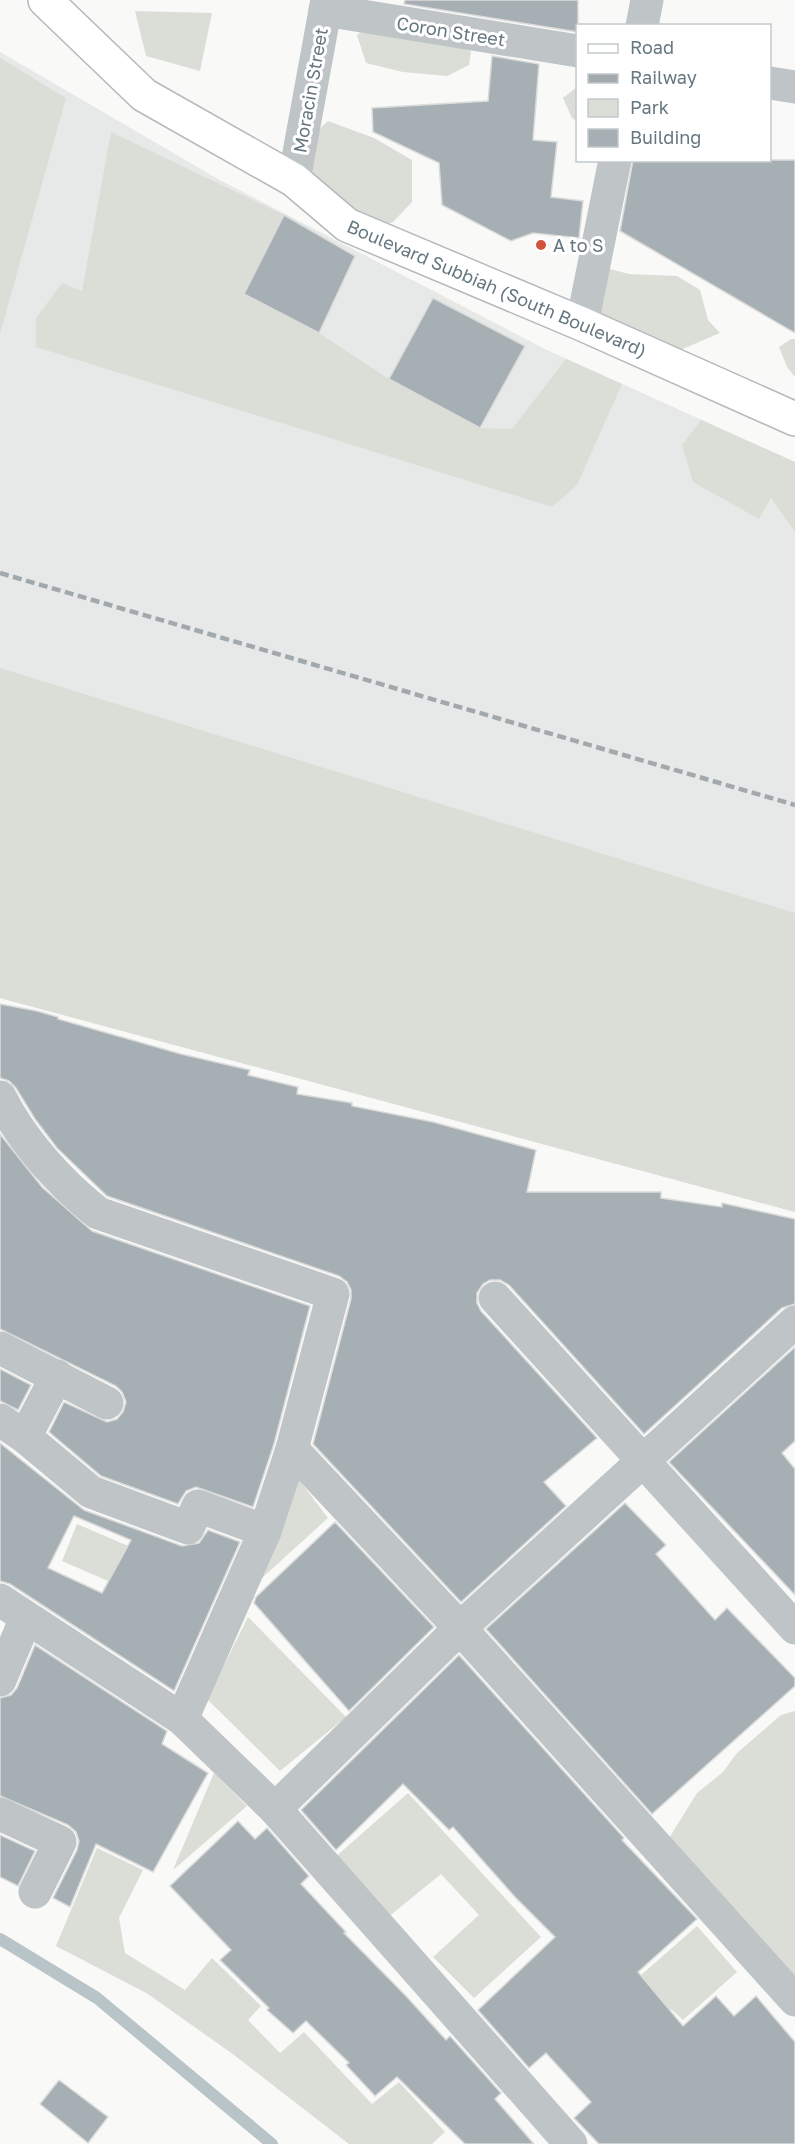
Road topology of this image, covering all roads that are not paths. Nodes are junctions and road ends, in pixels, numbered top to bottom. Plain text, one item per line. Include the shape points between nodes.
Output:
1 (647, 0) edge
2 (51, 3) edge
3 (326, 5) edge
4 (642, 24) edge
5 (576, 51) edge
6 (771, 83) edge
7 (795, 87) edge
8 (615, 162) edge
9 (294, 180) junction
10 (582, 324) junction
11 (795, 419) edge
12 (0, 1097) edge
13 (495, 1298) dead end
14 (795, 1322) edge
15 (0, 1348) edge
16 (57, 1376) junction
17 (107, 1403) dead end
18 (13, 1429) edge
19 (292, 1449) junction
20 (642, 1460) junction
21 (265, 1531) junction
22 (0, 1600) edge
23 (26, 1618) junction
24 (460, 1628) junction
25 (795, 1628) edge
26 (0, 1680) edge
27 (182, 1719) junction
28 (275, 1809) junction
29 (0, 1814) edge
30 (35, 1892) dead end
31 (795, 2000) edge
32 (571, 2144) edge

1 - 4 street
2 - 9 main road, Boulevard Subbiah (South Boulevard) via 144,95
3 - 5 street, Coron Street
3 - 9 street, Moracin Street
6 - 7 street
8 - 10 street
9 - 10 main road, Boulevard Subbiah (South Boulevard) via 347,225
10 - 11 main road, Boulevard Subbiah (South Boulevard)
12 - 19 street via 69,1190 98,1213 333,1294
13 - 20 street
14 - 20 street
15 - 16 street
16 - 17 street
16 - 18 street
18 - 21 street via 91,1492 188,1528 198,1506
19 - 21 street
19 - 24 street
20 - 24 street
20 - 25 street
21 - 27 street
22 - 23 street
23 - 26 street
23 - 27 street
24 - 28 street
24 - 31 street
27 - 28 street
28 - 32 street
29 - 30 street via 60,1842

